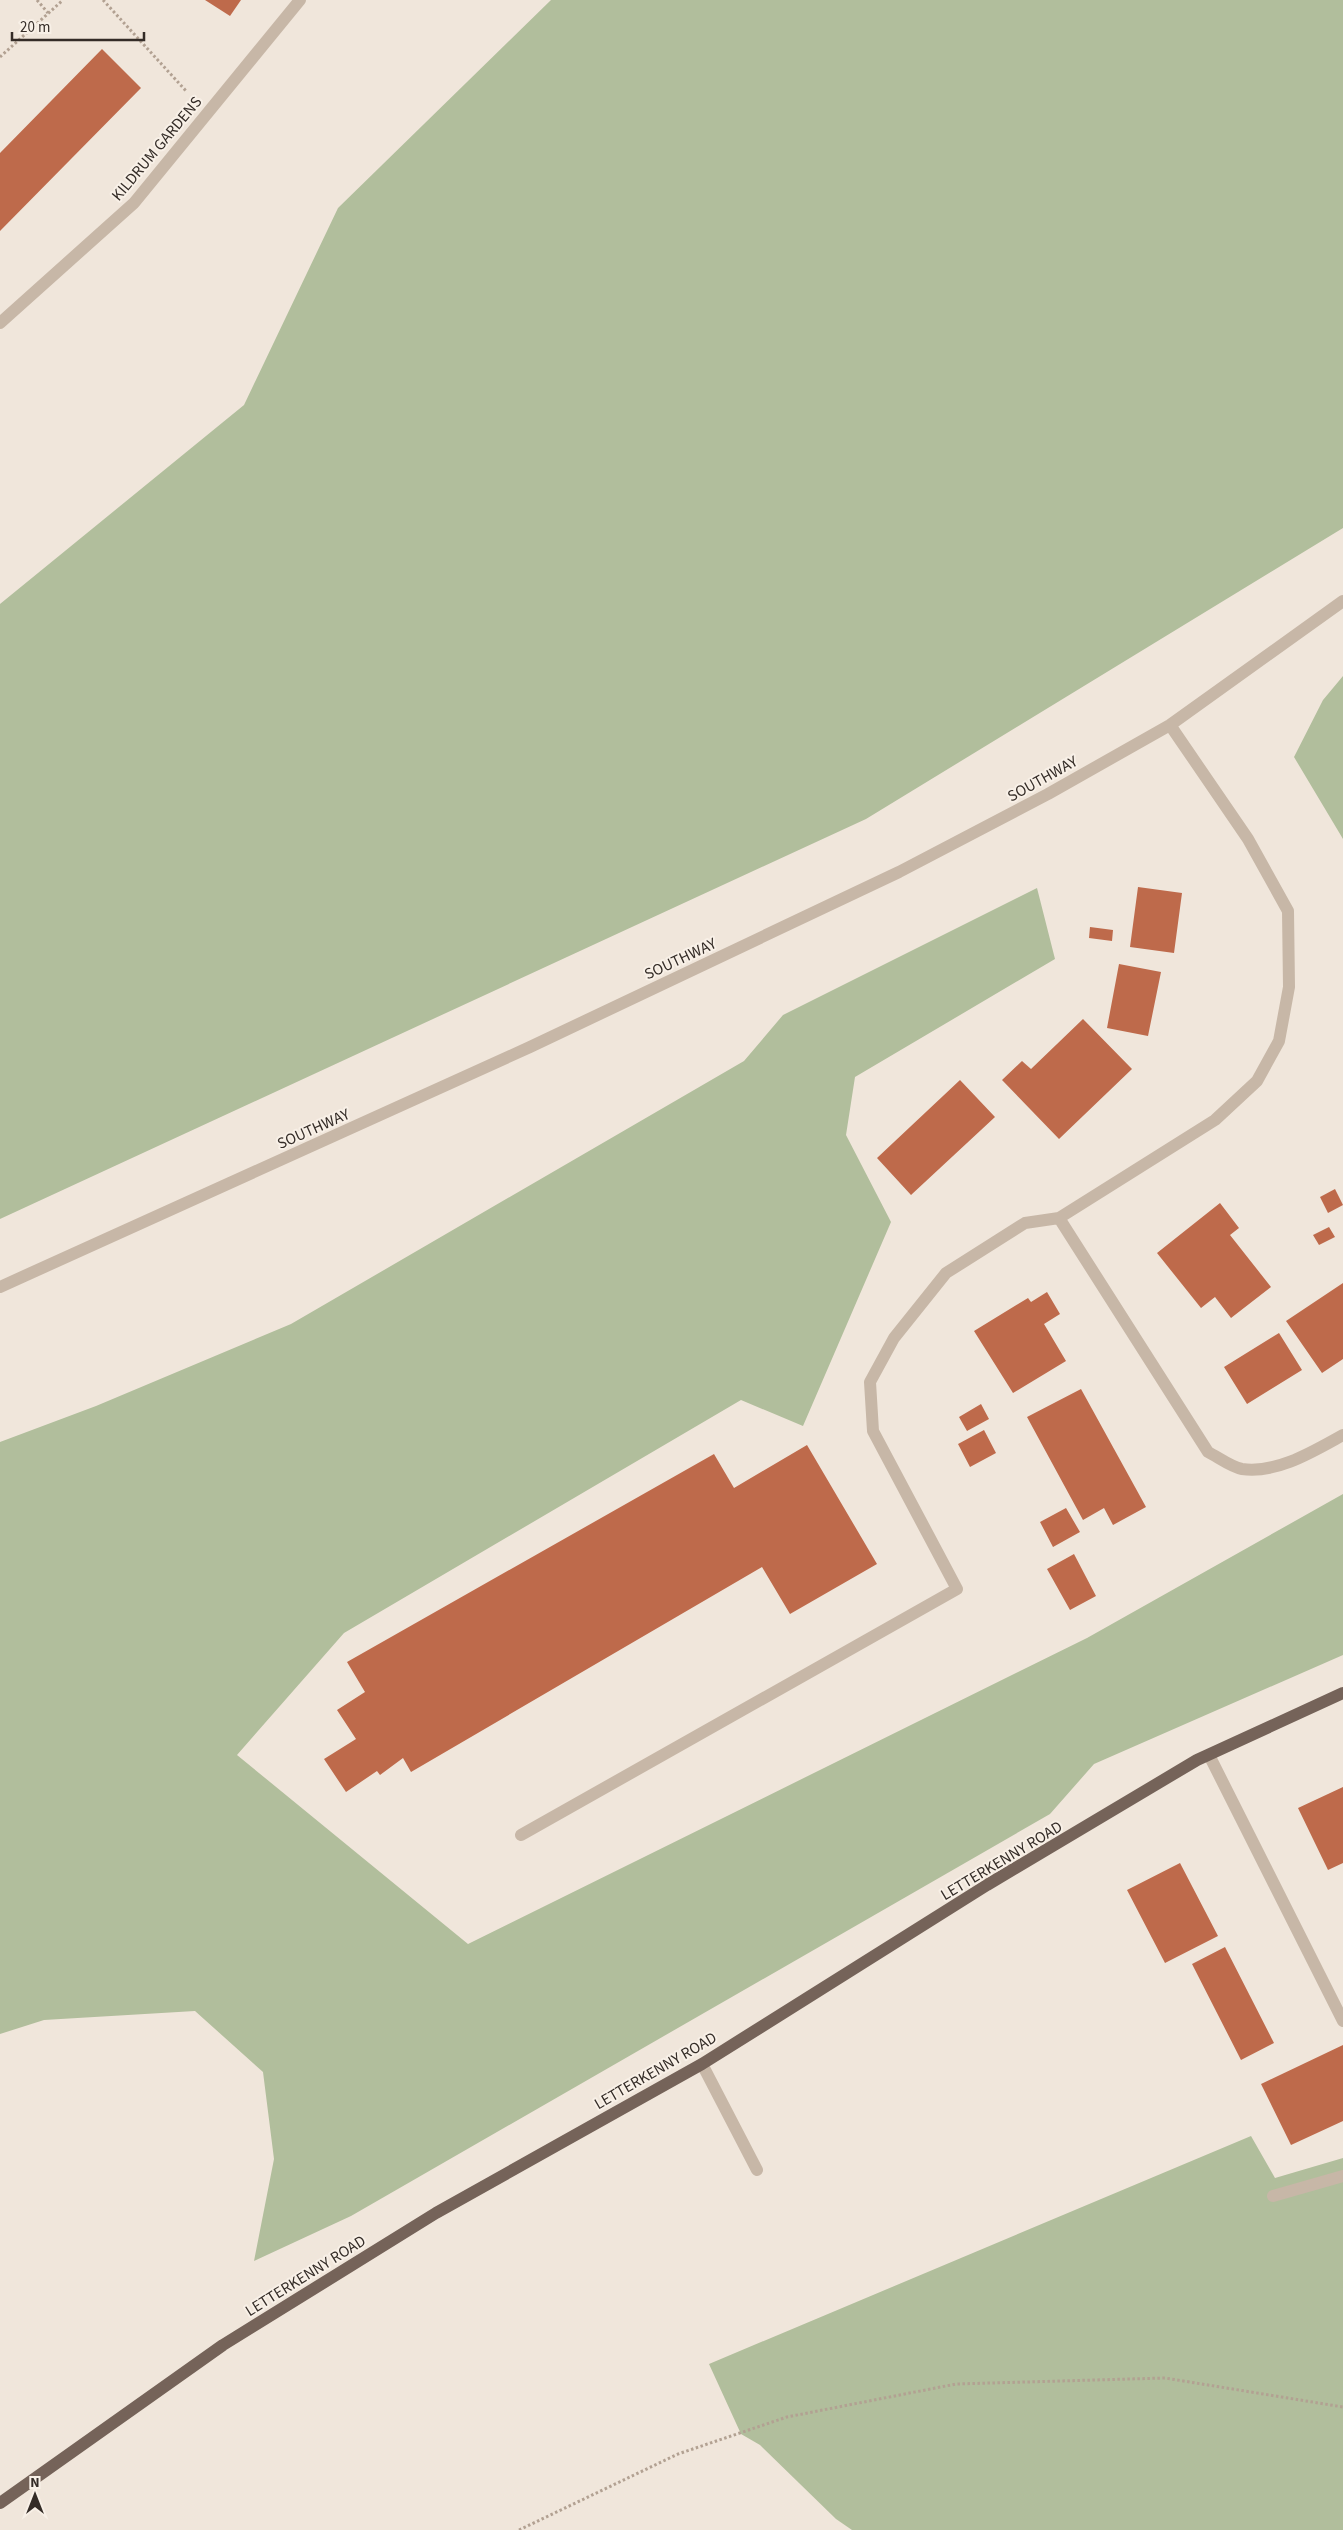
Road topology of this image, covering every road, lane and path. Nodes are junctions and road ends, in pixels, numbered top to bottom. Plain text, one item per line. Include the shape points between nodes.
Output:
1 (37, 0) edge
2 (63, 0) edge
3 (103, 0) edge
4 (300, 0) edge
5 (48, 14) junction
6 (0, 57) edge
7 (206, 114) junction
8 (0, 323) edge
9 (1343, 601) edge
10 (1170, 725) junction
11 (1059, 1218) junction
12 (0, 1286) edge
13 (1343, 1435) edge
14 (1343, 1693) edge
15 (1209, 1755) junction
16 (520, 1835) dead end
17 (1343, 2021) edge
18 (702, 2064) junction
19 (756, 2170) dead end
20 (1343, 2176) edge
21 (1273, 2196) dead end
22 (1343, 2407) edge
23 (0, 2503) edge
24 (520, 2530) edge

1 - 5 path
2 - 5 path
3 - 7 path
4 - 7 street, KILDRUM GARDENS
5 - 6 path
7 - 8 street, KILDRUM GARDENS via 134,203
9 - 10 street, SOUTHWAY
10 - 11 street via 1248,838 1288,911 1289,987 1279,1041 1257,1081 1215,1120
10 - 12 street, SOUTHWAY via 899,872 521,1052
11 - 13 street via 1208,1452 1241,1469 1266,1469 1309,1454
11 - 16 street via 1025,1223 946,1273 894,1338 870,1382 873,1430 957,1589
14 - 15 main road, LETTERKENNY ROAD
15 - 17 street
15 - 18 main road, LETTERKENNY ROAD via 987,1885
18 - 19 street
18 - 23 main road, LETTERKENNY ROAD via 436,2213 247,2330
20 - 21 street
22 - 24 path via 1165,2378 956,2384 787,2417 678,2454

